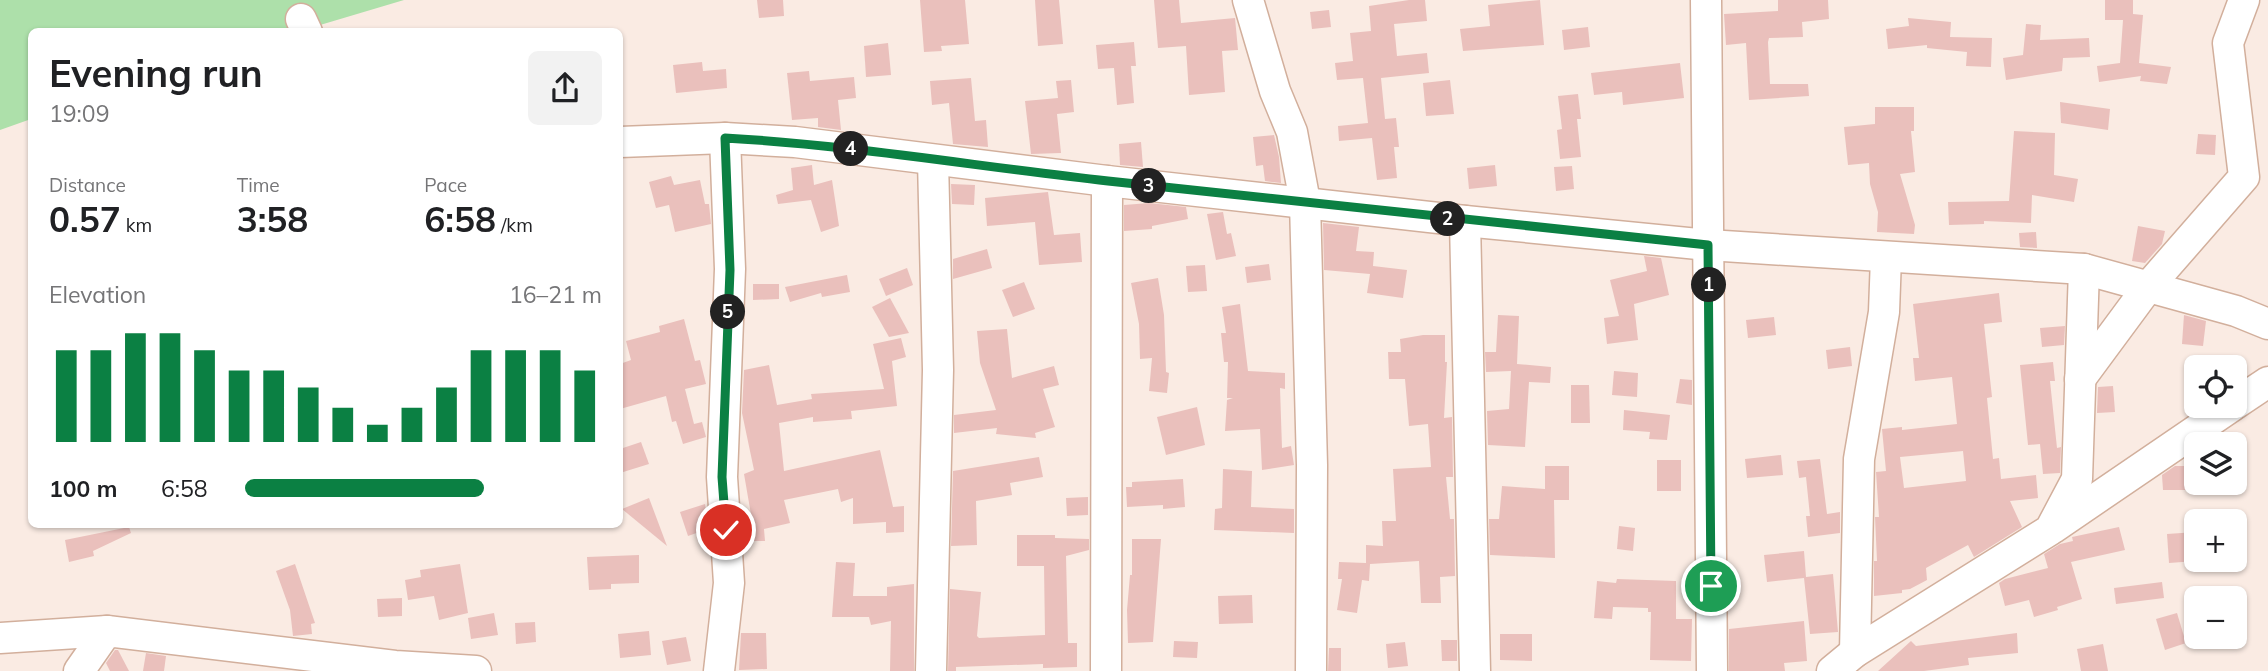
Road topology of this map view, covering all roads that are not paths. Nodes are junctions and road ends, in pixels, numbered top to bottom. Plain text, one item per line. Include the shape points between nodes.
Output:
1 (1248, 0) edge
2 (1706, 0) edge
3 (2244, 0) edge
4 (725, 138) junction
5 (623, 142) edge
6 (933, 160) junction
7 (1107, 181) junction
8 (1305, 202) junction
9 (1465, 221) junction
10 (1708, 245) junction
11 (1886, 257) junction
12 (2084, 269) junction
13 (2148, 287) junction
14 (2267, 318) edge
15 (2080, 379) junction
16 (2268, 382) edge
17 (2247, 396) edge
18 (2215, 418) edge
19 (2050, 530) junction
20 (107, 631) junction
21 (0, 638) edge
22 (1843, 662) edge
23 (336, 665) edge
24 (79, 671) edge
25 (476, 671) edge
26 (719, 671) edge
27 (931, 671) edge
28 (1105, 671) edge
29 (1311, 671) edge
30 (1475, 671) edge
31 (1712, 671) edge

1 - 8 street via 1292,132
2 - 10 street
3 - 13 street via 2228,43 2244,177
4 - 5 street
4 - 6 street
4 - 26 street via 730,270 722,477 729,583
6 - 7 street
6 - 27 street via 938,370
7 - 8 street
7 - 28 street
8 - 9 street
8 - 29 street via 1312,465
9 - 10 street
9 - 30 street
10 - 11 street
10 - 31 street
11 - 12 street
11 - 22 street via 1884,312 1859,459
12 - 13 street
12 - 15 street
13 - 14 street
13 - 15 street
15 - 19 street via 2077,479
16 - 17 street
18 - 19 street
19 - 22 street
20 - 21 street
20 - 23 street
20 - 24 street
23 - 25 street

